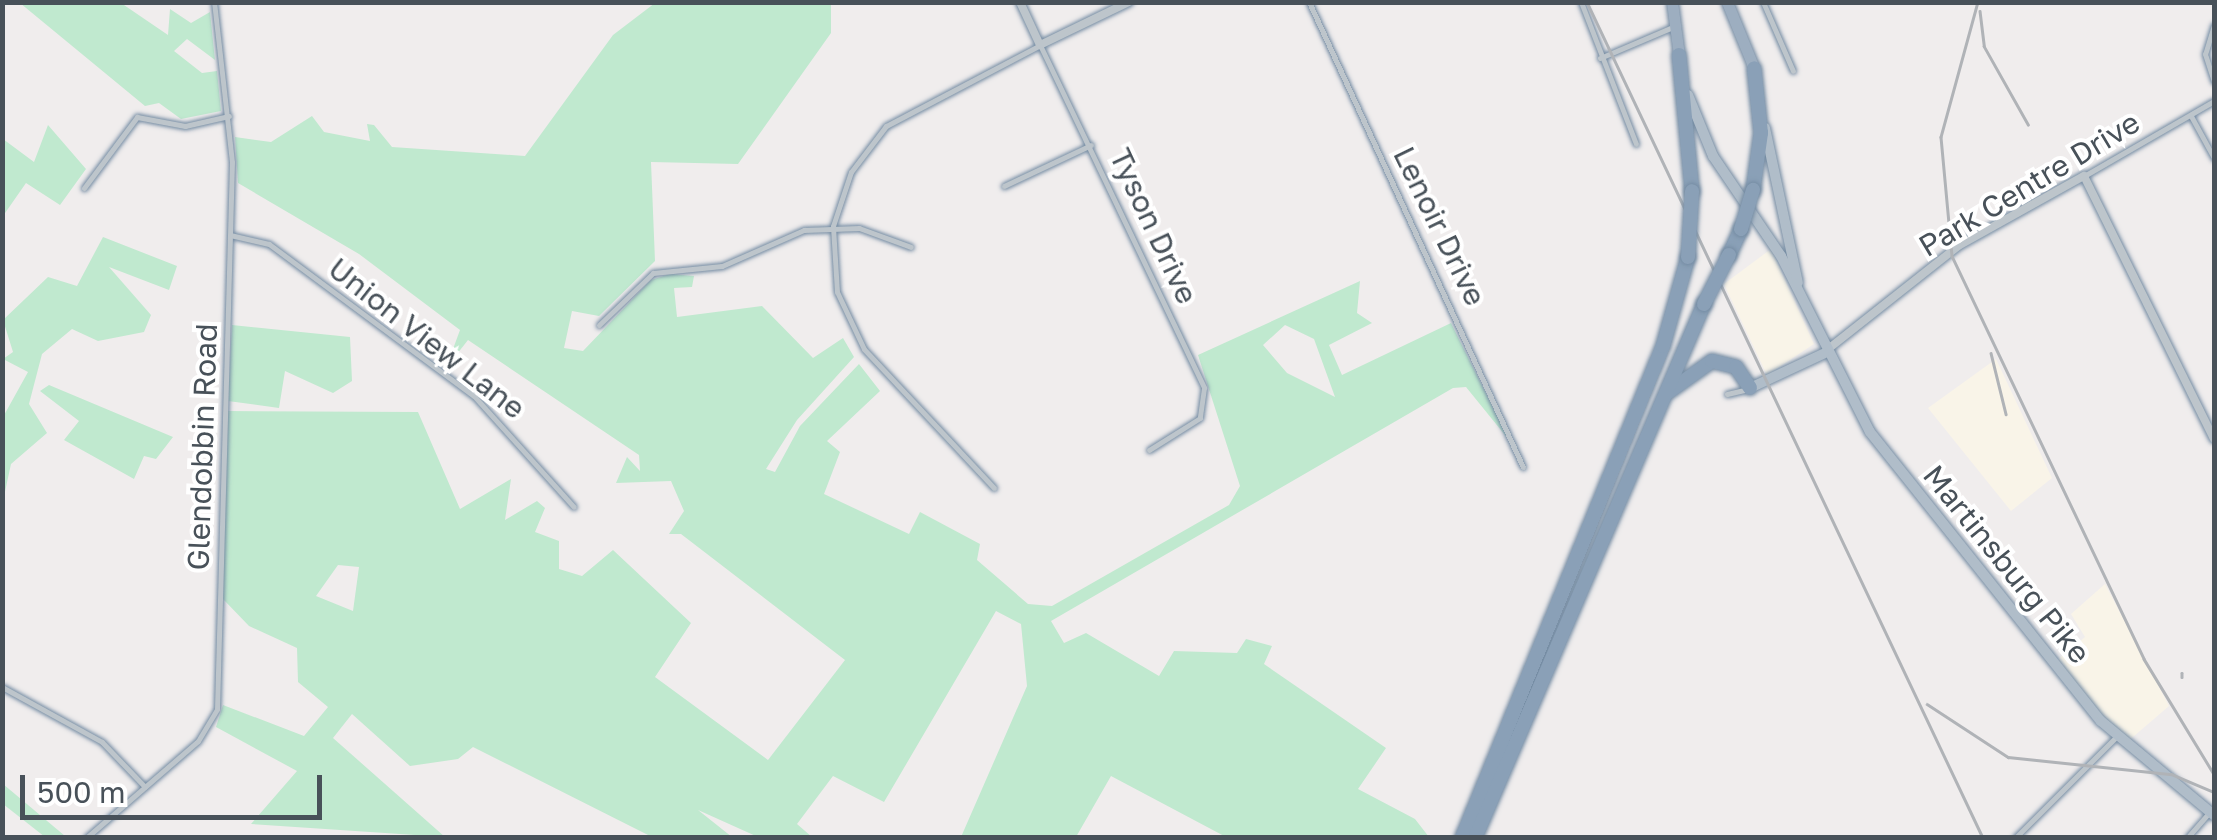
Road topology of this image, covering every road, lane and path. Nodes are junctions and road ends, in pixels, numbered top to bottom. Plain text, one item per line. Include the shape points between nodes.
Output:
1 (214, 2) edge
2 (1020, 2) edge
3 (1309, 2) edge
4 (1581, 2) edge
5 (1672, 2) edge
6 (1728, 2) edge
7 (1763, 2) edge
8 (1126, 3) edge
9 (2214, 25) edge
10 (1675, 26) junction
11 (1040, 45) junction
12 (1679, 55) junction
13 (1600, 58) junction
14 (1754, 68) junction
15 (1793, 71) dead end
16 (2214, 82) edge
17 (2214, 101) edge
18 (229, 116) junction
19 (2191, 116) junction
20 (1636, 144) dead end
21 (1091, 145) junction
22 (2214, 158) edge
23 (2084, 176) junction
24 (1004, 186) dead end
25 (84, 188) dead end
26 (833, 226) junction
27 (230, 235) junction
28 (910, 247) dead end
29 (1804, 308) junction
30 (599, 325) dead end
31 (1823, 354) junction
32 (1750, 388) junction
33 (1727, 394) dead end
34 (2214, 439) edge
35 (1149, 450) dead end
36 (1523, 467) dead end
37 (994, 488) dead end
38 (574, 507) dead end
39 (1599, 533) junction
40 (2, 687) edge
41 (2116, 737) junction
42 (145, 788) junction
43 (2212, 814) edge
44 (86, 838) edge
45 (1462, 838) edge
46 (1475, 838) edge
47 (2014, 838) edge
48 (2187, 838) edge

1 - 18 street, Glendobbin Road
2 - 11 street, Tyson Drive
3 - 36 street, Lenoir Drive
4 - 13 street
5 - 10 highway
6 - 14 highway
7 - 15 street
8 - 11 street
9 - 16 street via 2205,54
10 - 12 highway
10 - 13 street
11 - 21 street, Tyson Drive
11 - 26 street via 886,126 850,172
12 - 29 main road via 1706,143
12 - 45 highway, bridge via 1692,191 1688,257 1664,346
13 - 20 street
14 - 29 main road
14 - 39 highway, bridge via 1761,133 1741,229
17 - 19 street, Park Centre Drive
18 - 25 street via 185,126 138,117
18 - 27 street, Glendobbin Road
19 - 22 street
19 - 23 street, Park Centre Drive
21 - 24 street
21 - 35 street, Tyson Drive via 1206,395 1196,422
23 - 31 street, Park Centre Drive via 1958,246
23 - 34 street
26 - 28 street
26 - 30 street via 708,270 658,271
26 - 37 street via 837,292 864,350
27 - 38 street, Union View Lane via 269,244 474,396
27 - 42 street, Glendobbin Road via 217,709 198,741
29 - 31 main road, Martinsburg Pike
31 - 32 main road
31 - 41 main road, Martinsburg Pike via 1870,432
32 - 33 street
32 - 39 highway via 1718,360 1678,380
39 - 46 highway
40 - 42 street via 102,742
41 - 43 main road, Martinsburg Pike
41 - 47 street
42 - 44 street, Glendobbin Road
43 - 48 street

